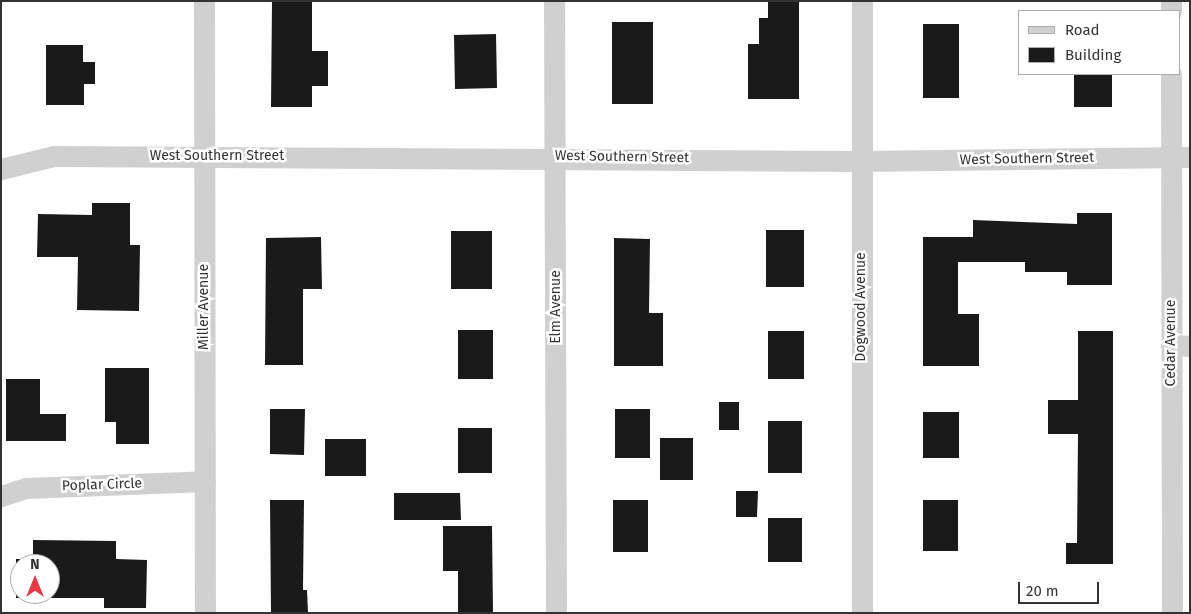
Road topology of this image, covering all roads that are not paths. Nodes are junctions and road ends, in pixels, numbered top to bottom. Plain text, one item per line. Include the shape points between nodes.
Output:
1 (204, 1) edge
2 (554, 1) edge
3 (862, 1) edge
4 (1171, 75) edge
5 (556, 156) junction
6 (203, 157) junction
7 (1180, 157) edge
8 (860, 161) junction
9 (1, 169) edge
10 (1180, 346) edge
11 (205, 482) junction
12 (1, 496) edge
13 (206, 613) edge
14 (556, 613) edge
15 (862, 613) edge
16 (1172, 613) edge

1 - 6 street, Miller Avenue
2 - 5 street, Elm Avenue
3 - 8 street, Dogwood Avenue
4 - 7 street, Cedar Avenue
5 - 6 street, West Southern Street
5 - 8 street, West Southern Street
5 - 14 street, Elm Avenue
6 - 9 street, West Southern Street via 54,156
6 - 11 street, Miller Avenue
7 - 8 street, West Southern Street
7 - 10 street, Cedar Avenue
8 - 15 street, Dogwood Avenue
10 - 16 street, Cedar Avenue
11 - 12 street, Poplar Circle via 26,488
11 - 13 street, Miller Avenue

